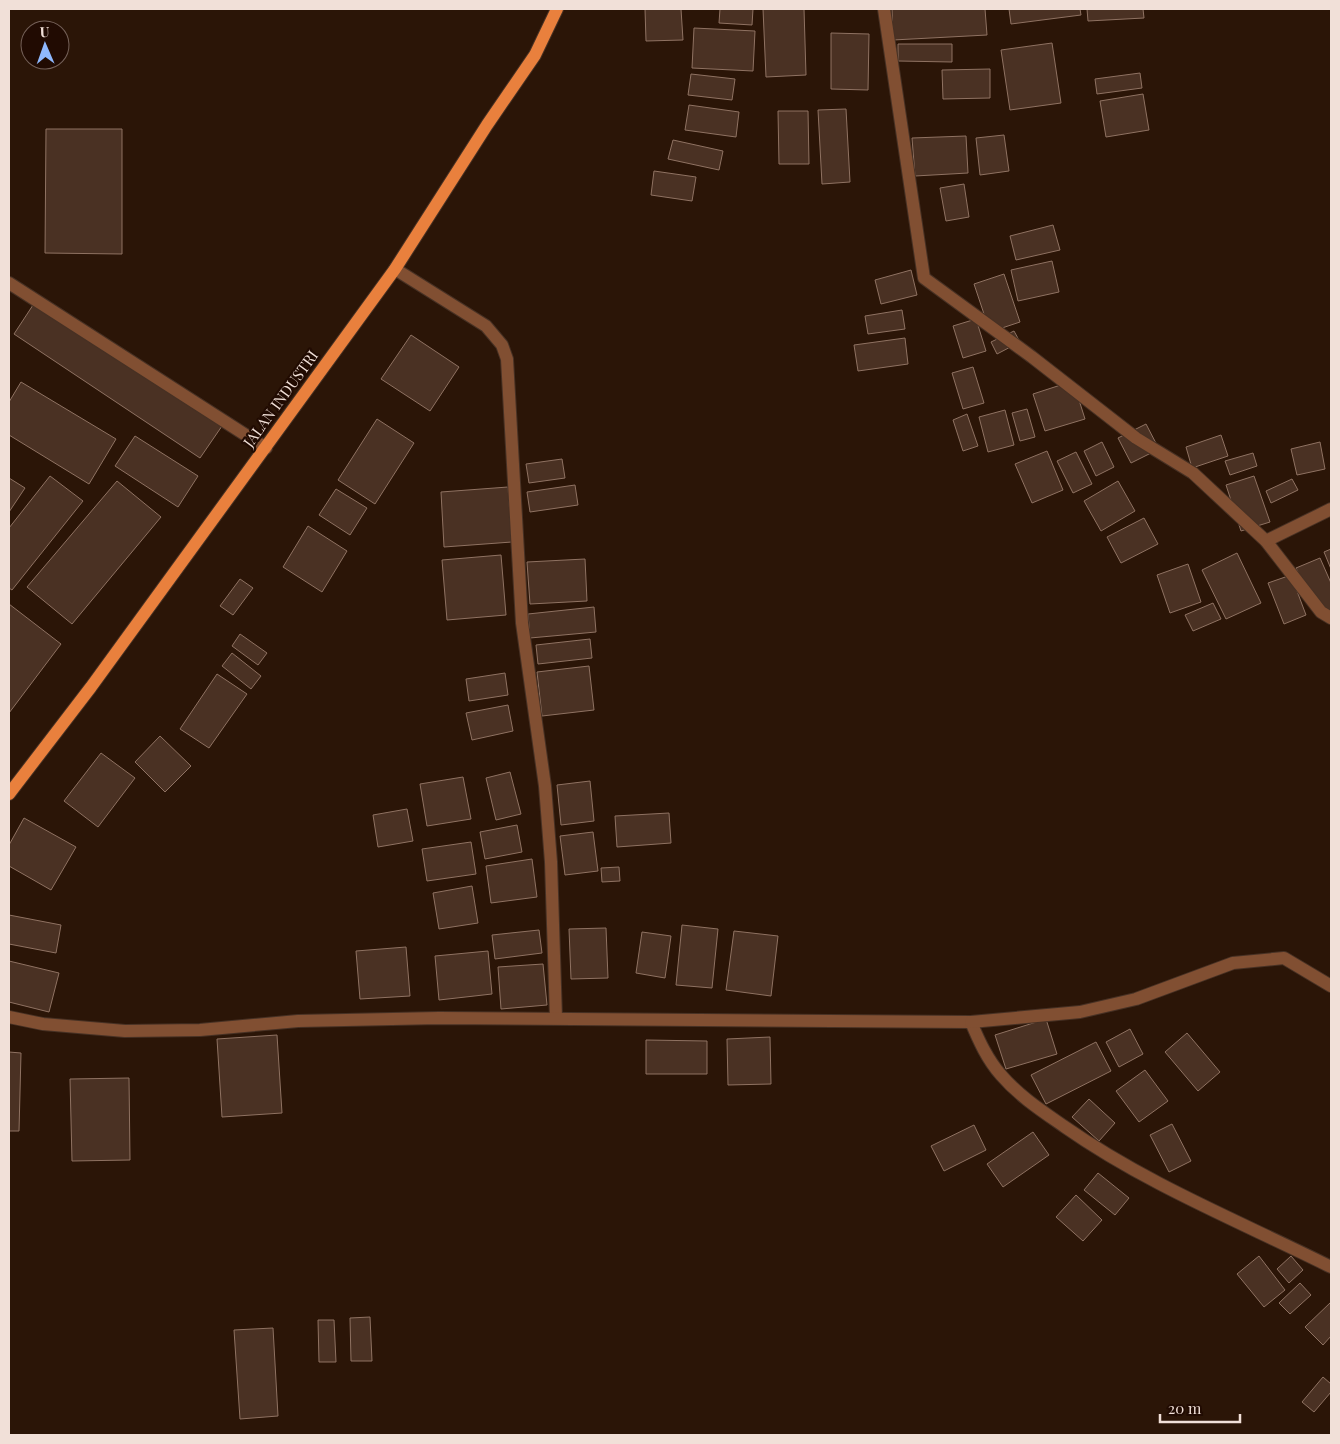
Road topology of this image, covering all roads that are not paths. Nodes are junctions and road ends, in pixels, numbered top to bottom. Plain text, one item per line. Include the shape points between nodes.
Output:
1 (557, 9) edge
2 (884, 9) edge
3 (394, 268) junction
4 (9, 283) edge
5 (266, 448) junction
6 (1331, 509) edge
7 (1266, 541) junction
8 (1331, 618) edge
9 (9, 794) edge
10 (1331, 986) edge
11 (9, 1016) edge
12 (556, 1018) junction
13 (971, 1022) junction
14 (1331, 1266) edge

1 - 3 main road, JALAN INDUSTRI via 535,54
2 - 7 street via 924,278 1136,438 1193,473
3 - 5 main road, JALAN INDUSTRI
3 - 12 street via 486,326 502,345 507,359 522,624 545,786 552,862
4 - 5 street
5 - 9 main road, JALAN INDUSTRI via 92,687
6 - 7 street
7 - 8 street via 1320,612
10 - 13 street via 1284,958 1233,963 1136,999 1098,1007
11 - 12 street via 43,1024 125,1031 200,1030 298,1022
12 - 13 street
13 - 14 street via 984,1052 1000,1074 1027,1100 1090,1145 1169,1190

